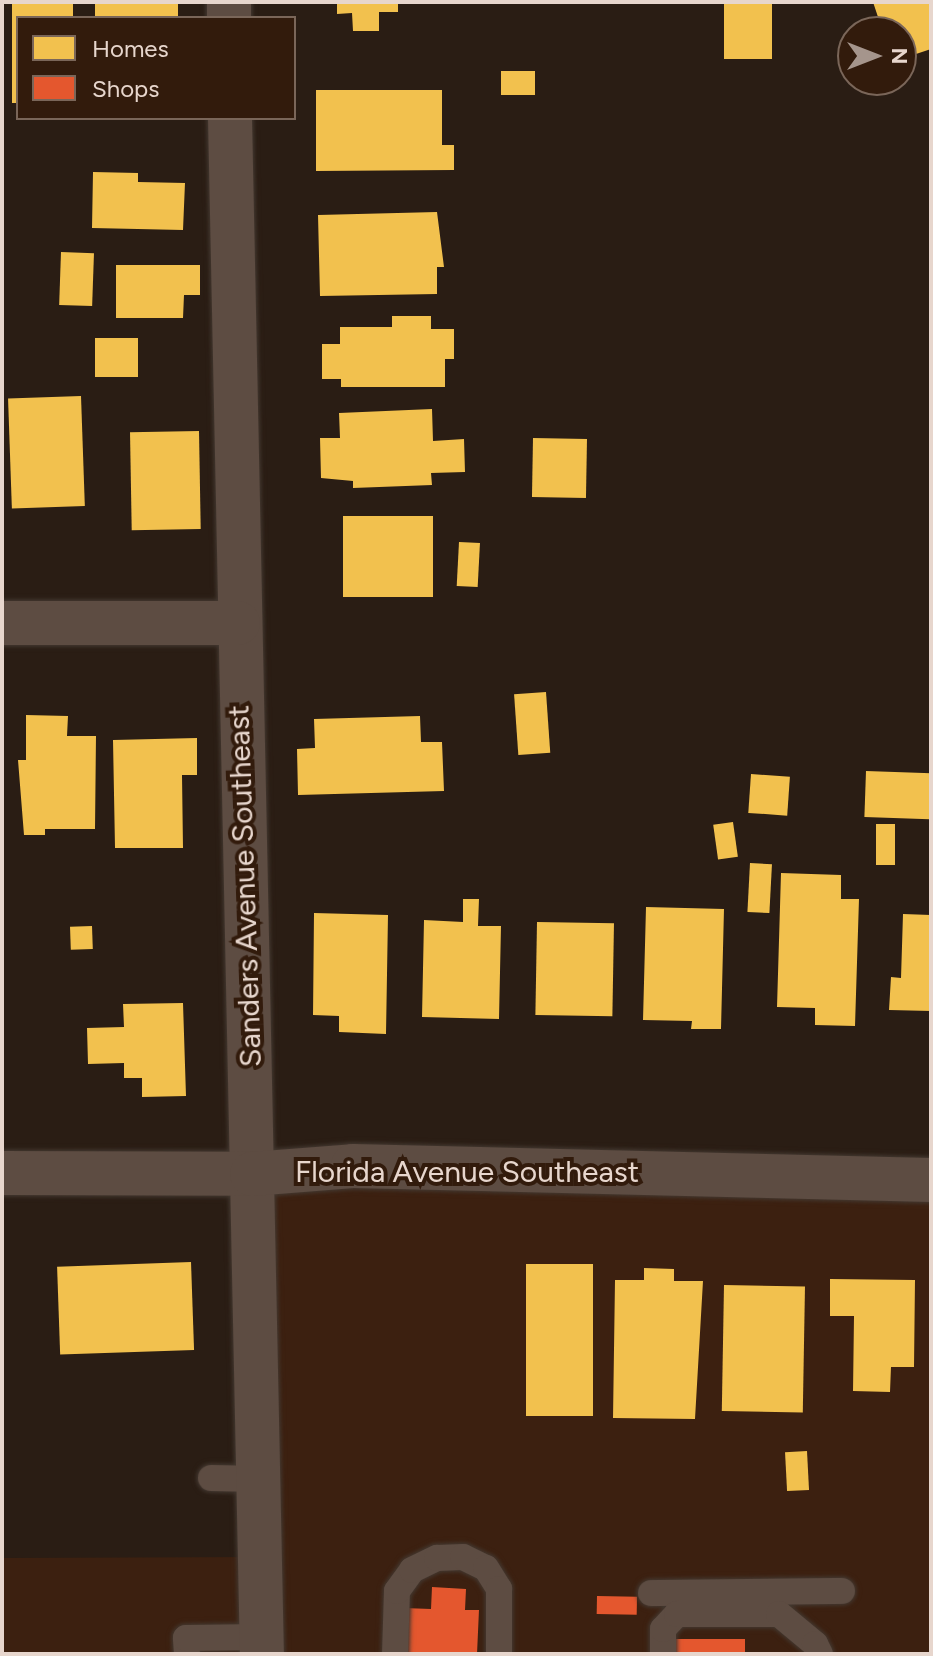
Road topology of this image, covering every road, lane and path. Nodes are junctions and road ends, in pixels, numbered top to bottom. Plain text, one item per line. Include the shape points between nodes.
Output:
1 (230, 120) edge
2 (2, 623) edge
3 (238, 623) junction
4 (2, 1173) edge
5 (252, 1174) junction
6 (931, 1180) edge
7 (211, 1478) dead end
8 (259, 1479) junction
9 (842, 1591) dead end
10 (651, 1593) dead end
11 (262, 1645) edge
12 (186, 1646) edge
13 (395, 1654) edge
14 (499, 1654) edge
15 (663, 1654) edge
16 (820, 1654) edge

1 - 3 street, Sanders Avenue Southeast
2 - 3 street
3 - 5 street, Sanders Avenue Southeast
4 - 5 street, Florida Avenue Southeast
5 - 6 street, Florida Avenue Southeast via 353,1166
5 - 8 street, Sanders Avenue Southeast
7 - 8 lane
8 - 11 street, Sanders Avenue Southeast
9 - 10 lane
11 - 12 lane
13 - 14 lane via 397,1591 412,1570 437,1558 463,1557 486,1568 499,1589
15 - 16 lane via 663,1629 677,1614 779,1614

